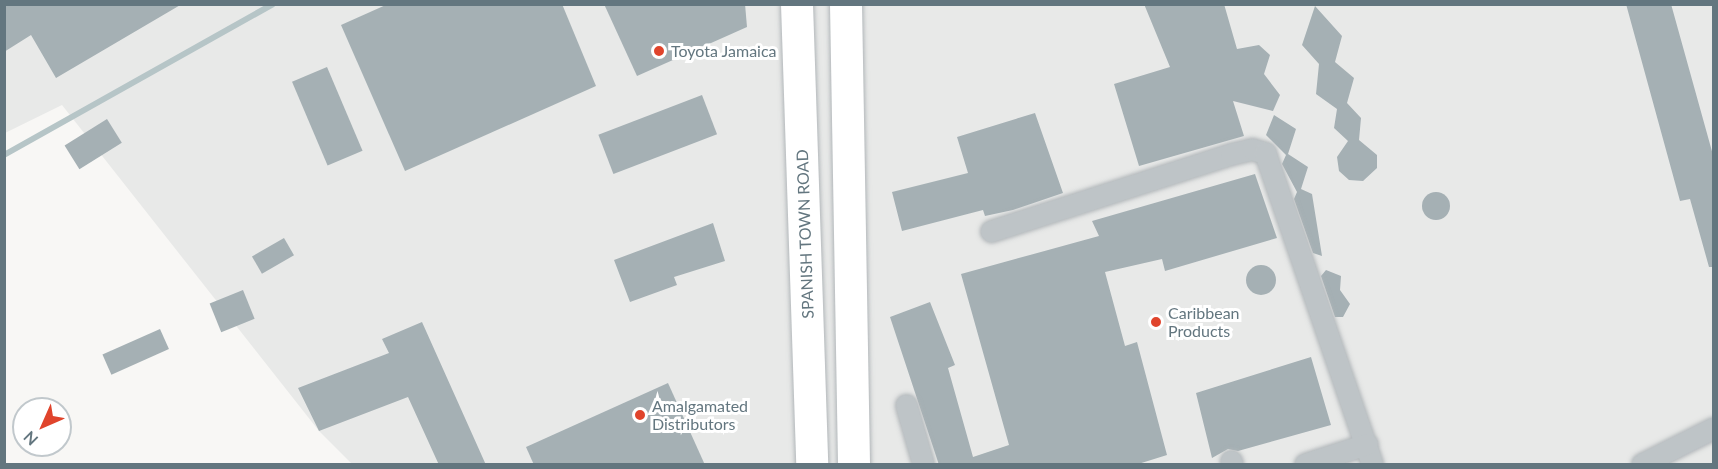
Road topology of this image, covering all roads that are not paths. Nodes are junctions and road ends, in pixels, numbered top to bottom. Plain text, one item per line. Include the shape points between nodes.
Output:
1 (797, 4) edge
2 (846, 4) edge
3 (991, 231) dead end
4 (906, 405) dead end
5 (1713, 429) edge
6 (1370, 454) edge
7 (812, 465) edge
8 (854, 465) edge
9 (922, 465) edge
10 (1305, 465) edge
11 (1642, 465) edge

1 - 7 highway, SPANISH TOWN ROAD
2 - 8 highway
3 - 6 street via 1231,154 1252,149 1264,153
4 - 9 street
5 - 11 street
6 - 10 street

